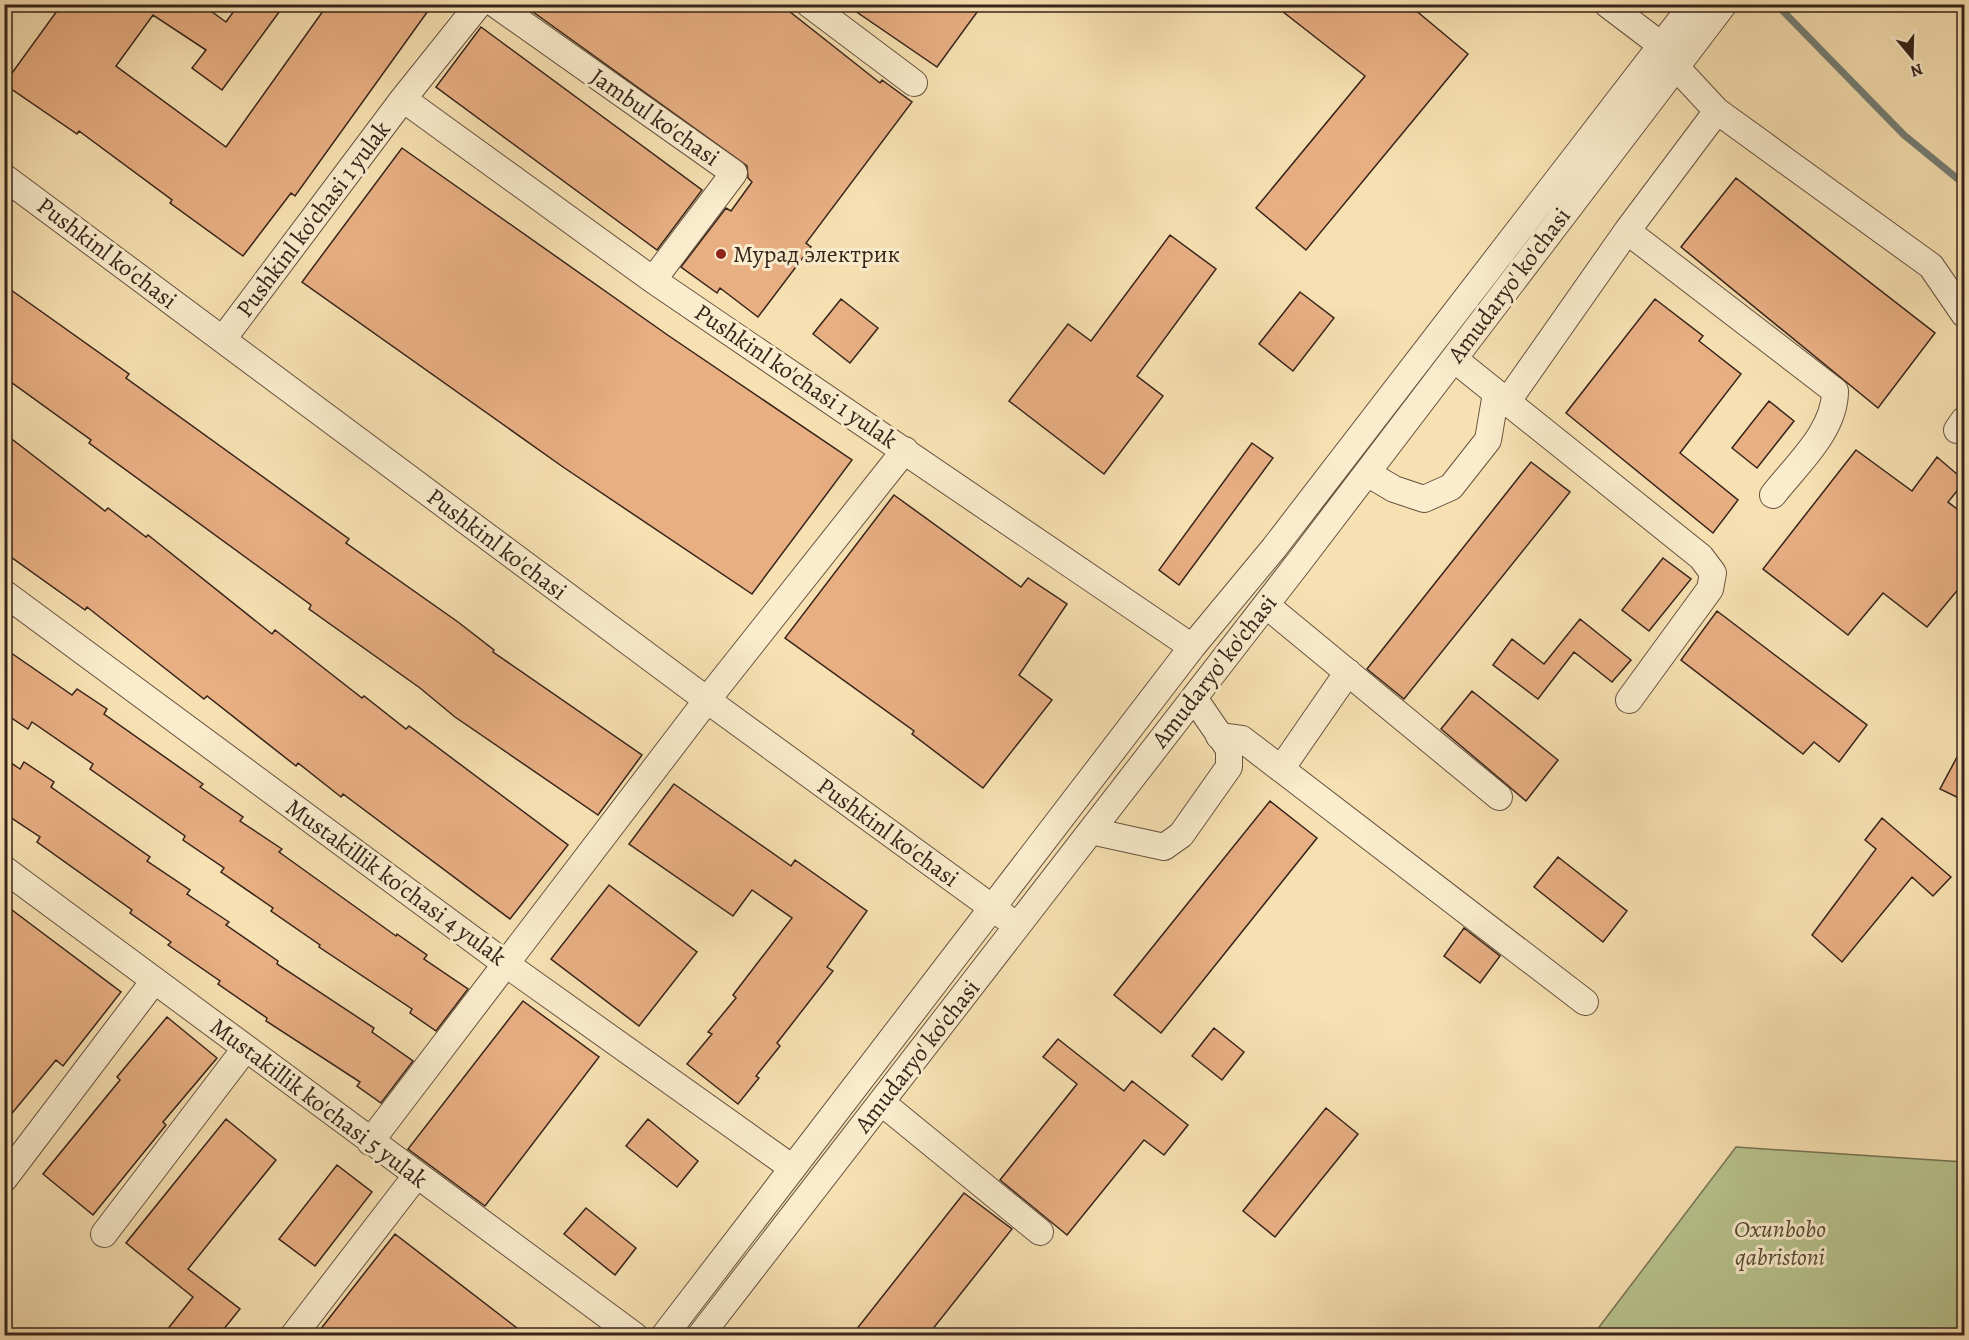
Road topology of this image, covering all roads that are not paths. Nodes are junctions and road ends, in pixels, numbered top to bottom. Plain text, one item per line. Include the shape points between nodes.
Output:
1 (479, 4) edge
2 (495, 4) edge
3 (810, 4) edge
4 (1607, 4) edge
5 (1725, 4) edge
6 (1693, 5) edge
7 (1661, 45) junction
8 (1676, 67) junction
9 (914, 82) dead end
10 (403, 99) junction
11 (1717, 111) junction
12 (4, 177) edge
13 (1627, 231) junction
14 (653, 280) junction
15 (1965, 314) edge
16 (223, 339) junction
17 (1454, 359) junction
18 (1502, 397) junction
19 (906, 450) junction
20 (1367, 473) junction
21 (1773, 495) dead end
22 (4, 593) edge
23 (1266, 604) junction
24 (1192, 647) junction
25 (1348, 672) junction
26 (1194, 698) junction
27 (707, 700) junction
28 (1629, 700) dead end
29 (1219, 736) junction
30 (1281, 769) junction
31 (1499, 797) dead end
32 (1091, 831) junction
33 (4, 869) edge
34 (991, 907) junction
35 (1018, 926) junction
36 (506, 964) junction
37 (154, 981) junction
38 (1586, 1002) dead end
39 (245, 1049) junction
40 (881, 1102) junction
41 (370, 1142) junction
42 (791, 1167) junction
43 (416, 1176) junction
44 (4, 1179) edge
45 (1040, 1232) dead end
46 (104, 1234) dead end
47 (710, 1332) edge
48 (293, 1335) edge
49 (635, 1335) edge
50 (664, 1335) edge

1 - 10 street, Pushkinl ko'chasi 1 yulak
2 - 14 street, Jambul ko'chasi via 734,173
3 - 9 street
4 - 7 street
5 - 8 street, Amudaryo' ko'chasi
6 - 7 street
7 - 24 street via 1274,548
8 - 11 street
8 - 17 street, Amudaryo' ko'chasi
10 - 14 street, Pushkinl ko'chasi 1 yulak
10 - 16 street, Pushkinl ko'chasi 1 yulak
11 - 13 street
11 - 15 street via 1931,266
12 - 16 street, Pushkinl ko'chasi
13 - 18 street
13 - 21 street via 1835,391 1835,406 1827,426
14 - 19 street, Pushkinl ko'chasi 1 yulak
16 - 27 street, Pushkinl ko'chasi
17 - 18 street
17 - 20 street, Amudaryo' ko'chasi
18 - 20 street via 1488,440 1451,488 1424,499 1394,489
18 - 28 street via 1701,557 1713,573 1710,589
19 - 24 street, Pushkinl ko'chasi 1 yulak
19 - 27 street
20 - 23 street, Amudaryo' ko'chasi
22 - 36 street, Mustakillik ko'chasi 4 yulak
23 - 25 street
23 - 26 street, Amudaryo' ko'chasi
24 - 34 street
25 - 30 street
25 - 31 street
26 - 29 street
26 - 32 street, Amudaryo' ko'chasi
27 - 34 street, Pushkinl ko'chasi
27 - 36 street
29 - 30 street via 1242,739
29 - 32 street via 1229,749 1229,767 1181,835 1164,847
30 - 38 street
32 - 35 street, Amudaryo' ko'chasi
33 - 37 street, Mustakillik ko'chasi 5 yulak
34 - 35 street, Pushkinl ko'chasi
34 - 42 street
35 - 40 street, Amudaryo' ko'chasi
36 - 41 street
36 - 42 street, Mustakillik ko'chasi 4 yulak
37 - 39 street, Mustakillik ko'chasi 5 yulak
37 - 44 street
39 - 41 street, Mustakillik ko'chasi 5 yulak
39 - 46 street
40 - 45 street
40 - 47 street, Amudaryo' ko'chasi
41 - 43 street, Mustakillik ko'chasi 5 yulak
42 - 50 street
43 - 48 street
43 - 49 street, Mustakillik ko'chasi 5 yulak

